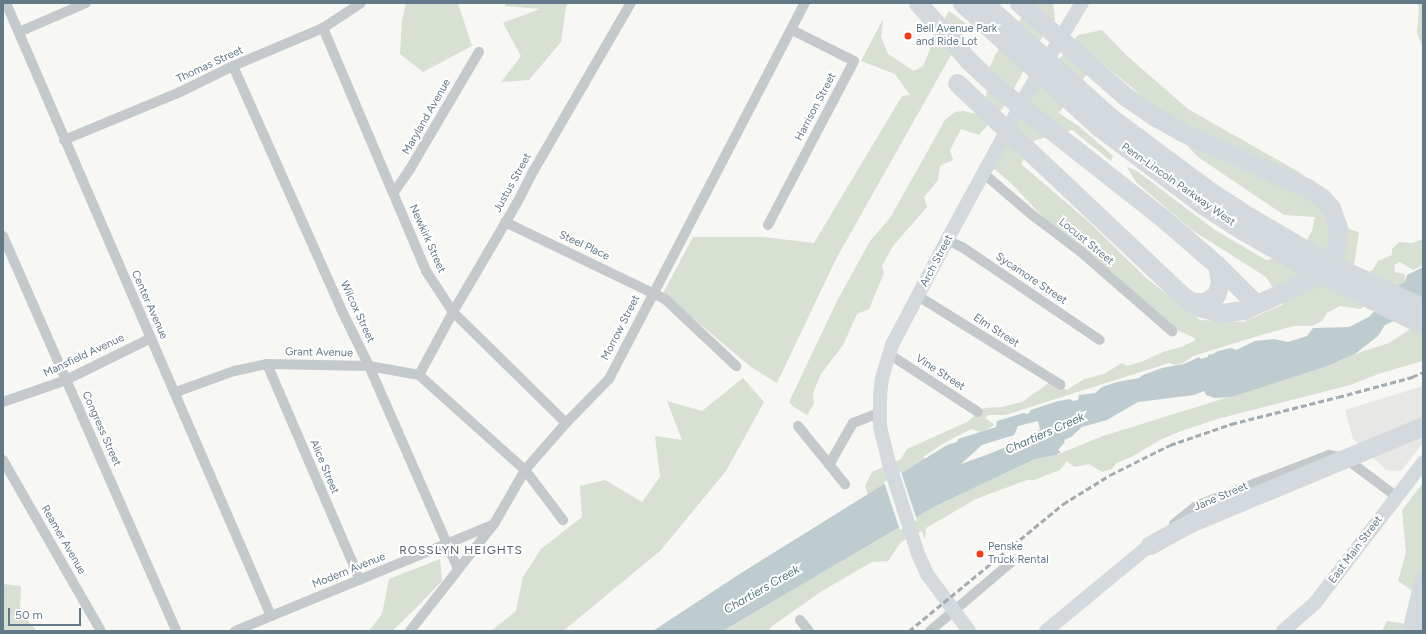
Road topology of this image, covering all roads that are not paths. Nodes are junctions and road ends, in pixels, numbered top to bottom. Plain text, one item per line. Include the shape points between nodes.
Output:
1 (6, 3) edge
2 (86, 3) edge
3 (361, 3) edge
4 (631, 3) edge
5 (805, 3) edge
6 (918, 3) edge
7 (962, 3) edge
8 (984, 3) edge
9 (1019, 3) edge
10 (1082, 3) edge
11 (323, 28) junction
12 (792, 30) junction
13 (19, 32) junction
14 (479, 52) dead end
15 (233, 66) junction
16 (957, 83) dead end
17 (1072, 94) junction
18 (64, 140) junction
19 (983, 173) junction
20 (394, 192) junction
21 (505, 222) junction
22 (768, 225) dead end
23 (3, 236) edge
24 (948, 240) junction
25 (1285, 247) junction
26 (1217, 265) junction
27 (653, 292) junction
28 (918, 296) junction
29 (1191, 302) junction
30 (1256, 304) junction
31 (1423, 308) edge
32 (453, 312) junction
33 (1423, 325) edge
34 (1172, 331) dead end
35 (151, 338) junction
36 (1100, 340) dead end
37 (889, 354) junction
38 (267, 364) junction
39 (369, 366) junction
40 (736, 366) dead end
41 (419, 375) junction
42 (66, 380) junction
43 (1061, 385) dead end
44 (176, 392) junction
45 (3, 402) edge
46 (978, 412) dead end
47 (879, 413) junction
48 (566, 423) junction
49 (798, 426) dead end
50 (1423, 426) edge
51 (3, 460) edge
52 (1423, 463) edge
53 (829, 465) junction
54 (525, 470) junction
55 (845, 484) dead end
56 (1396, 497) junction
57 (563, 520) dead end
58 (494, 524) junction
59 (446, 544) junction
60 (1150, 545) junction
61 (1015, 560) dead end
62 (458, 569) junction
63 (360, 580) junction
64 (1423, 582) edge
65 (1423, 604) edge
66 (954, 611) junction
67 (271, 616) junction
68 (800, 620) dead end
69 (101, 631) edge
70 (176, 631) edge
71 (235, 631) edge
72 (410, 631) edge
73 (809, 631) edge
74 (930, 631) edge
75 (969, 631) edge
76 (1046, 631) edge
77 (1283, 631) edge
78 (1411, 631) edge

1 - 13 street, Center Avenue
2 - 13 street
3 - 11 street, Thomas Street
4 - 21 street, Justus Street
5 - 12 street, Morrow Street
6 - 26 highway via 983,75 1044,127 1165,220
7 - 17 highway, Penn-Lincoln Parkway West
8 - 17 highway, Penn-Lincoln Parkway West
9 - 30 highway via 1125,96 1155,117 1186,134 1307,188 1326,202 1336,222 1338,236 1335,252 1323,271
10 - 19 street, Arch Street via 1026,95
11 - 15 street, Thomas Street
11 - 20 street, Newkirk Street
12 - 22 street, Harrison Street via 854,61
12 - 27 street, Morrow Street
13 - 18 street, Center Avenue
14 - 20 street, Maryland Avenue
15 - 18 street, Thomas Street via 180,92
15 - 39 street, Wilcox Street
16 - 29 highway
17 - 25 highway, Penn-Lincoln Parkway West via 1110,117
18 - 35 street, Center Avenue
19 - 24 street, Arch Street
19 - 34 street, Locust Street via 1081,252
20 - 32 street, Newkirk Street via 426,271
21 - 27 street, Steel Place
21 - 32 street, Justus Street
23 - 42 street, Congress Street
24 - 28 street, Arch Street
24 - 36 street, Sycamore Street
25 - 31 highway, Penn-Lincoln Parkway West via 1323,260
25 - 33 highway, Penn-Lincoln Parkway West via 1348,289
26 - 29 highway via 1220,283 1216,295 1205,302
26 - 30 highway
27 - 40 street, Steel Place via 665,299
27 - 48 street, Morrow Street via 609,379
28 - 37 street, Arch Street
28 - 43 street, Elm Street
29 - 30 highway via 1206,310 1222,313 1237,312
32 - 41 street, Justus Street
32 - 48 street, Newkirk Street
35 - 42 street, Mansfield Avenue
35 - 44 street, Center Avenue
37 - 46 street, Vine Street
37 - 47 street, Arch Street via 882,378
38 - 39 street, Grant Avenue
38 - 44 street, Grant Avenue via 234,371
38 - 63 street, Alice Street
39 - 41 street, Grant Avenue
39 - 59 street, Wilcox Street
41 - 54 street
42 - 45 street, Mansfield Avenue
42 - 70 street, Congress Street
44 - 67 street, Center Avenue
47 - 53 street via 853,423
47 - 66 street, Arch Street via 889,463 913,540 927,574
48 - 54 street, Morrow Street
49 - 53 street
50 - 60 highway via 1190,523
51 - 69 street, Reamer Avenue
52 - 56 street, East Main Street
53 - 55 street
54 - 57 street
54 - 58 street, Morrow Street
56 - 60 street, Jane Street via 1345,458 1329,455 1196,506
56 - 77 street, East Main Street via 1315,604
58 - 59 street, Modern Avenue
58 - 62 street, Morrow Street
59 - 62 street, Wilcox Street
59 - 63 street, Modern Avenue
60 - 76 street, Jane Street
61 - 66 street
62 - 72 street, Morrow Street
63 - 67 street, Modern Avenue
64 - 78 highway
65 - 78 highway
66 - 74 street
66 - 75 street, Arch Street
67 - 71 street, Modern Avenue
68 - 73 street

